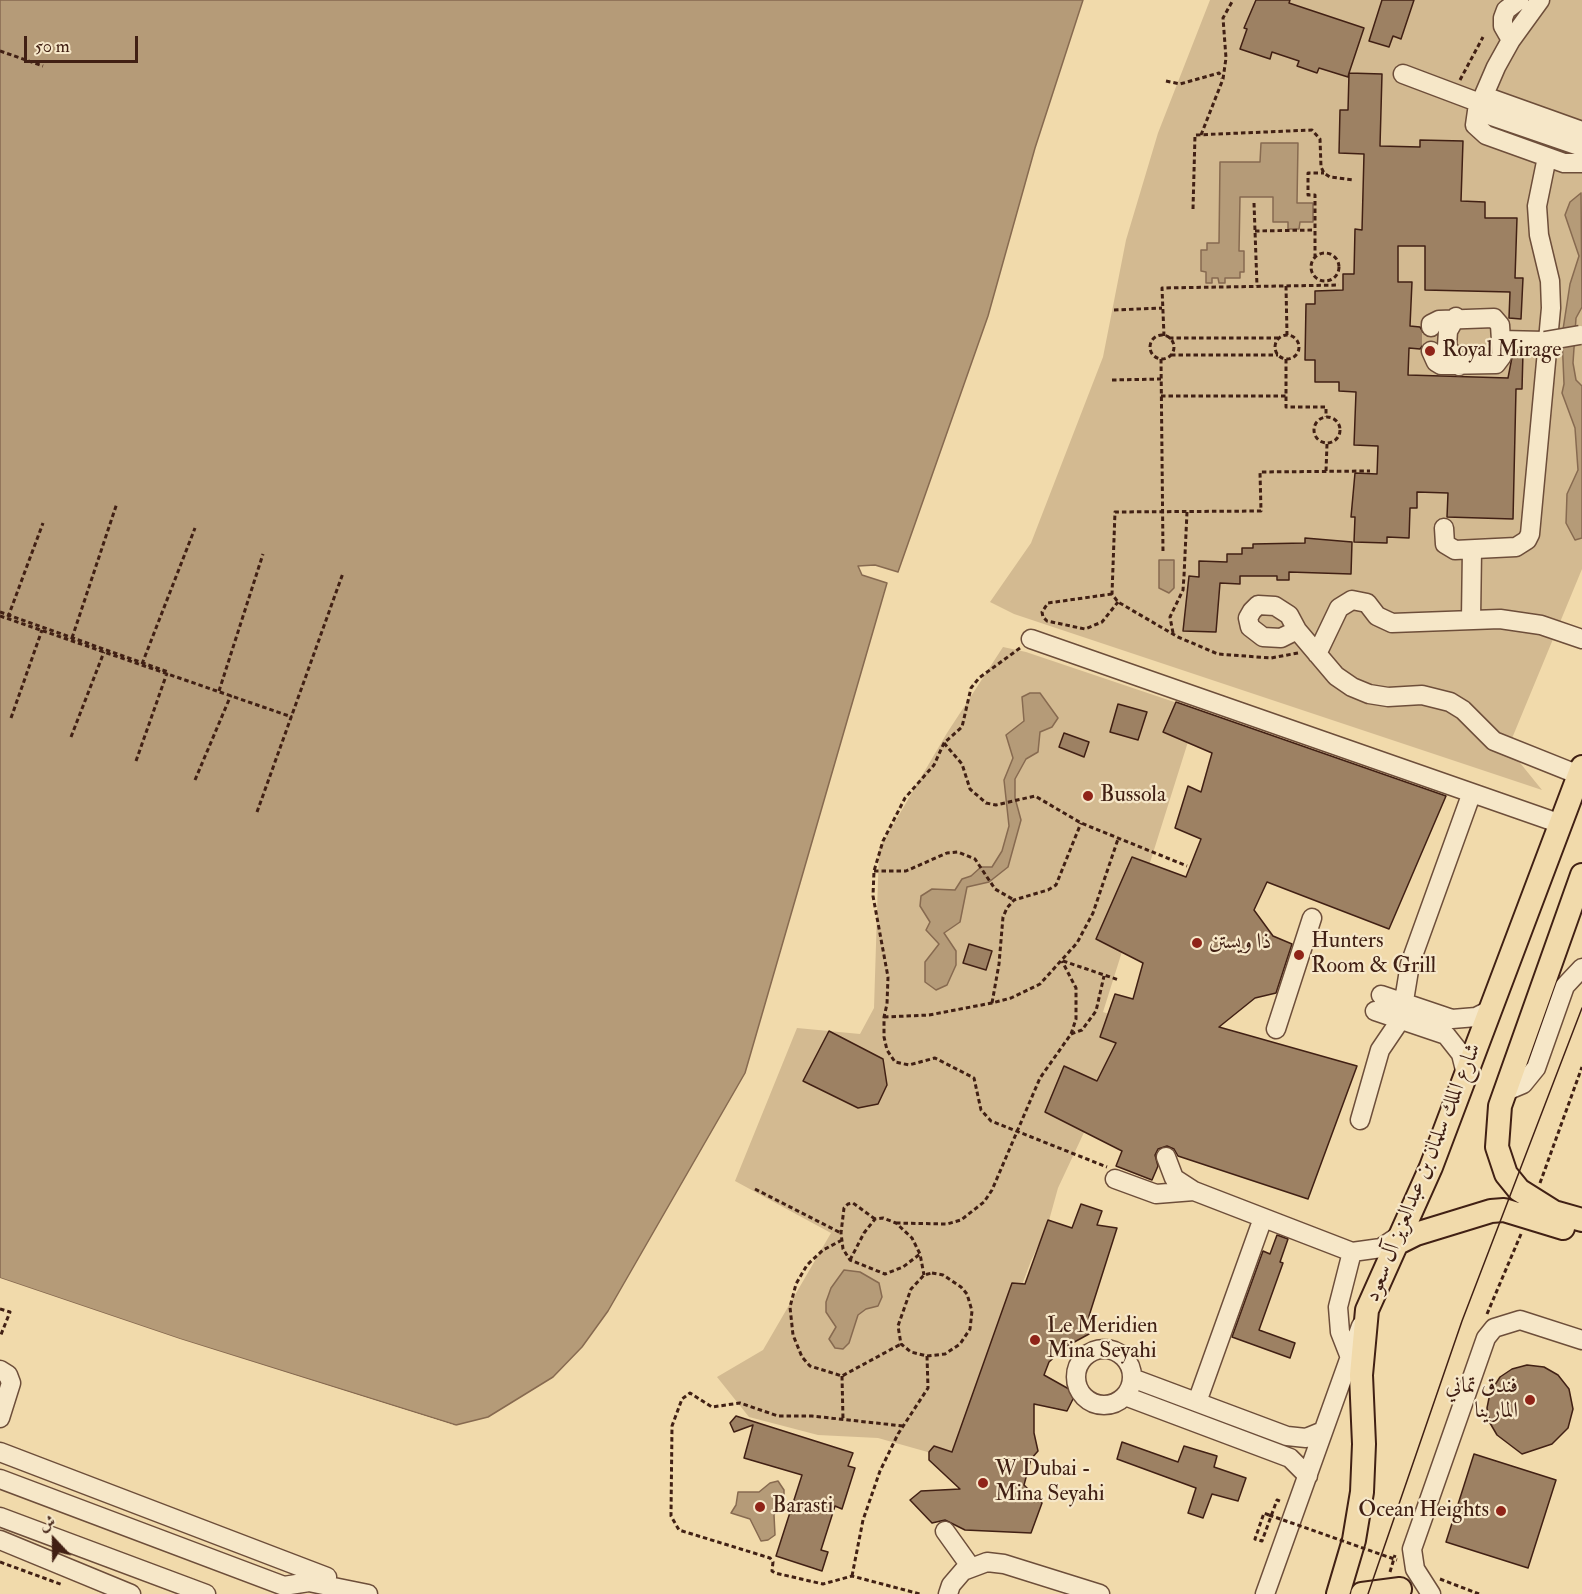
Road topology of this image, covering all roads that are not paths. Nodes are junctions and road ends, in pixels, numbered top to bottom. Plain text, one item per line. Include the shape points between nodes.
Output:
1 (1537, 0) edge
2 (1506, 4) edge
3 (1511, 40) junction
4 (1402, 74) dead end
5 (1480, 104) junction
6 (1582, 131) edge
7 (1582, 147) edge
8 (1547, 157) junction
9 (1582, 163) edge
10 (1456, 317) junction
11 (1431, 327) dead end
12 (1581, 335) edge
13 (1501, 340) junction
14 (1431, 351) dead end
15 (1459, 366) junction
16 (1444, 528) dead end
17 (1472, 549) junction
18 (1472, 619) junction
19 (1297, 630) dead end
20 (1031, 639) road end
21 (1582, 639) edge
22 (1315, 651) junction
23 (1581, 771) edge
24 (1471, 795) junction
25 (1561, 824) junction
26 (1582, 875) edge
27 (1312, 918) dead end
28 (1582, 968) edge
29 (1378, 1003) dead end
30 (1490, 1010) junction
31 (1403, 1012) junction
32 (1276, 1029) dead end
33 (1466, 1074) junction
34 (1502, 1099) junction
35 (1360, 1120) dead end
36 (1166, 1157) dead end
37 (1115, 1179) road end
38 (1194, 1191) junction
39 (1263, 1218) junction
40 (1582, 1220) edge
41 (1582, 1234) edge
42 (1397, 1240) junction
43 (1352, 1252) junction
44 (1367, 1310) junction
45 (1582, 1340) edge
46 (1349, 1355) junction
47 (0, 1370) edge
48 (1132, 1377) junction
49 (1125, 1396) junction
50 (1199, 1403) junction
51 (0, 1418) edge
52 (1194, 1422) junction
53 (1323, 1431) junction
54 (1287, 1436) junction
55 (0, 1452) edge
56 (1281, 1454) junction
57 (1308, 1476) junction
58 (0, 1479) edge
59 (0, 1517) edge
60 (945, 1531) dead end
61 (0, 1540) edge
62 (970, 1566) junction
63 (363, 1592) edge
64 (1404, 1592) edge
65 (1094, 1593) edge
66 (131, 1594) edge
67 (206, 1594) edge
68 (948, 1594) edge
69 (1265, 1594) edge
70 (1338, 1594) edge
71 (1362, 1594) edge
72 (1431, 1594) edge

1 - 3 street
2 - 3 street via 1503,26
3 - 5 street
4 - 5 street
5 - 6 street
5 - 7 street
5 - 8 street via 1475,125 1479,131
8 - 9 street via 1564,163
8 - 17 street via 1537,206 1551,308 1530,534 1516,547
10 - 11 street via 1435,321
10 - 13 street via 1494,318 1500,325
10 - 15 street via 1448,331 1447,346
12 - 13 street, bridge via 1545,341
13 - 15 street via 1502,356 1496,364
14 - 15 street via 1439,364
16 - 17 street via 1449,549
17 - 18 street
18 - 21 street via 1528,622
18 - 22 street via 1392,622 1377,616 1367,603 1352,600 1339,608
19 - 22 street
20 - 24 street
22 - 23 street via 1336,676 1352,687 1388,697 1422,695 1450,702 1494,741
23 - 25 main road, شارع الملك سلمان بن عبدالعزيز آل سعود
24 - 25 street
24 - 31 street via 1410,964
25 - 30 main road, شارع الملك سلمان بن عبدالعزيز آل سعود
26 - 34 main road, شارع الملك سلمان بن عبدالعزيز آل سعود
27 - 32 street
28 - 34 street via 1565,986 1536,1068 1523,1084
29 - 31 street
30 - 31 street via 1476,1017 1452,1019
30 - 33 main road, شارع الملك سلمان بن عبدالعزيز آل سعود
31 - 33 street via 1446,1035 1461,1054
31 - 35 street via 1380,1050
33 - 42 main road, شارع الملك سلمان بن عبدالعزيز آل سعود via 1431,1167
34 - 40 main road, شارع الملك سلمان بن عبدالعزيز آل سعود via 1497,1147 1514,1186 1554,1212
36 - 38 street via 1174,1178
37 - 38 street via 1156,1194
38 - 39 street
39 - 43 street
39 - 50 street
41 - 42 main road via 1504,1210 1470,1216
42 - 43 street via 1381,1248
42 - 44 main road, شارع الملك سلمان بن عبدالعزيز آل سعود
43 - 46 street via 1338,1307 1340,1332
44 - 46 street
44 - 70 main road, شارع الملك سلمان بن عبدالعزيز آل سعود via 1361,1375 1362,1492 1354,1540
45 - 72 street via 1520,1320 1494,1328 1486,1338 1412,1549 1415,1569
46 - 53 street
47 - 51 street via 11,1383
48 - 49 street
48 - 49 street via 1130,1366 1113,1350 1088,1353 1077,1368 1076,1386 1093,1404 1113,1404
48 - 50 street
49 - 52 street
50 - 52 street
50 - 54 street
52 - 56 street
53 - 54 street via 1306,1438
53 - 57 street
54 - 56 street
55 - 63 street
56 - 57 street via 1298,1463
57 - 69 street
58 - 63 street via 284,1586 309,1582
59 - 67 street
60 - 62 street
61 - 66 street
62 - 65 street via 996,1562
62 - 68 street via 956,1577
64 - 71 main road

